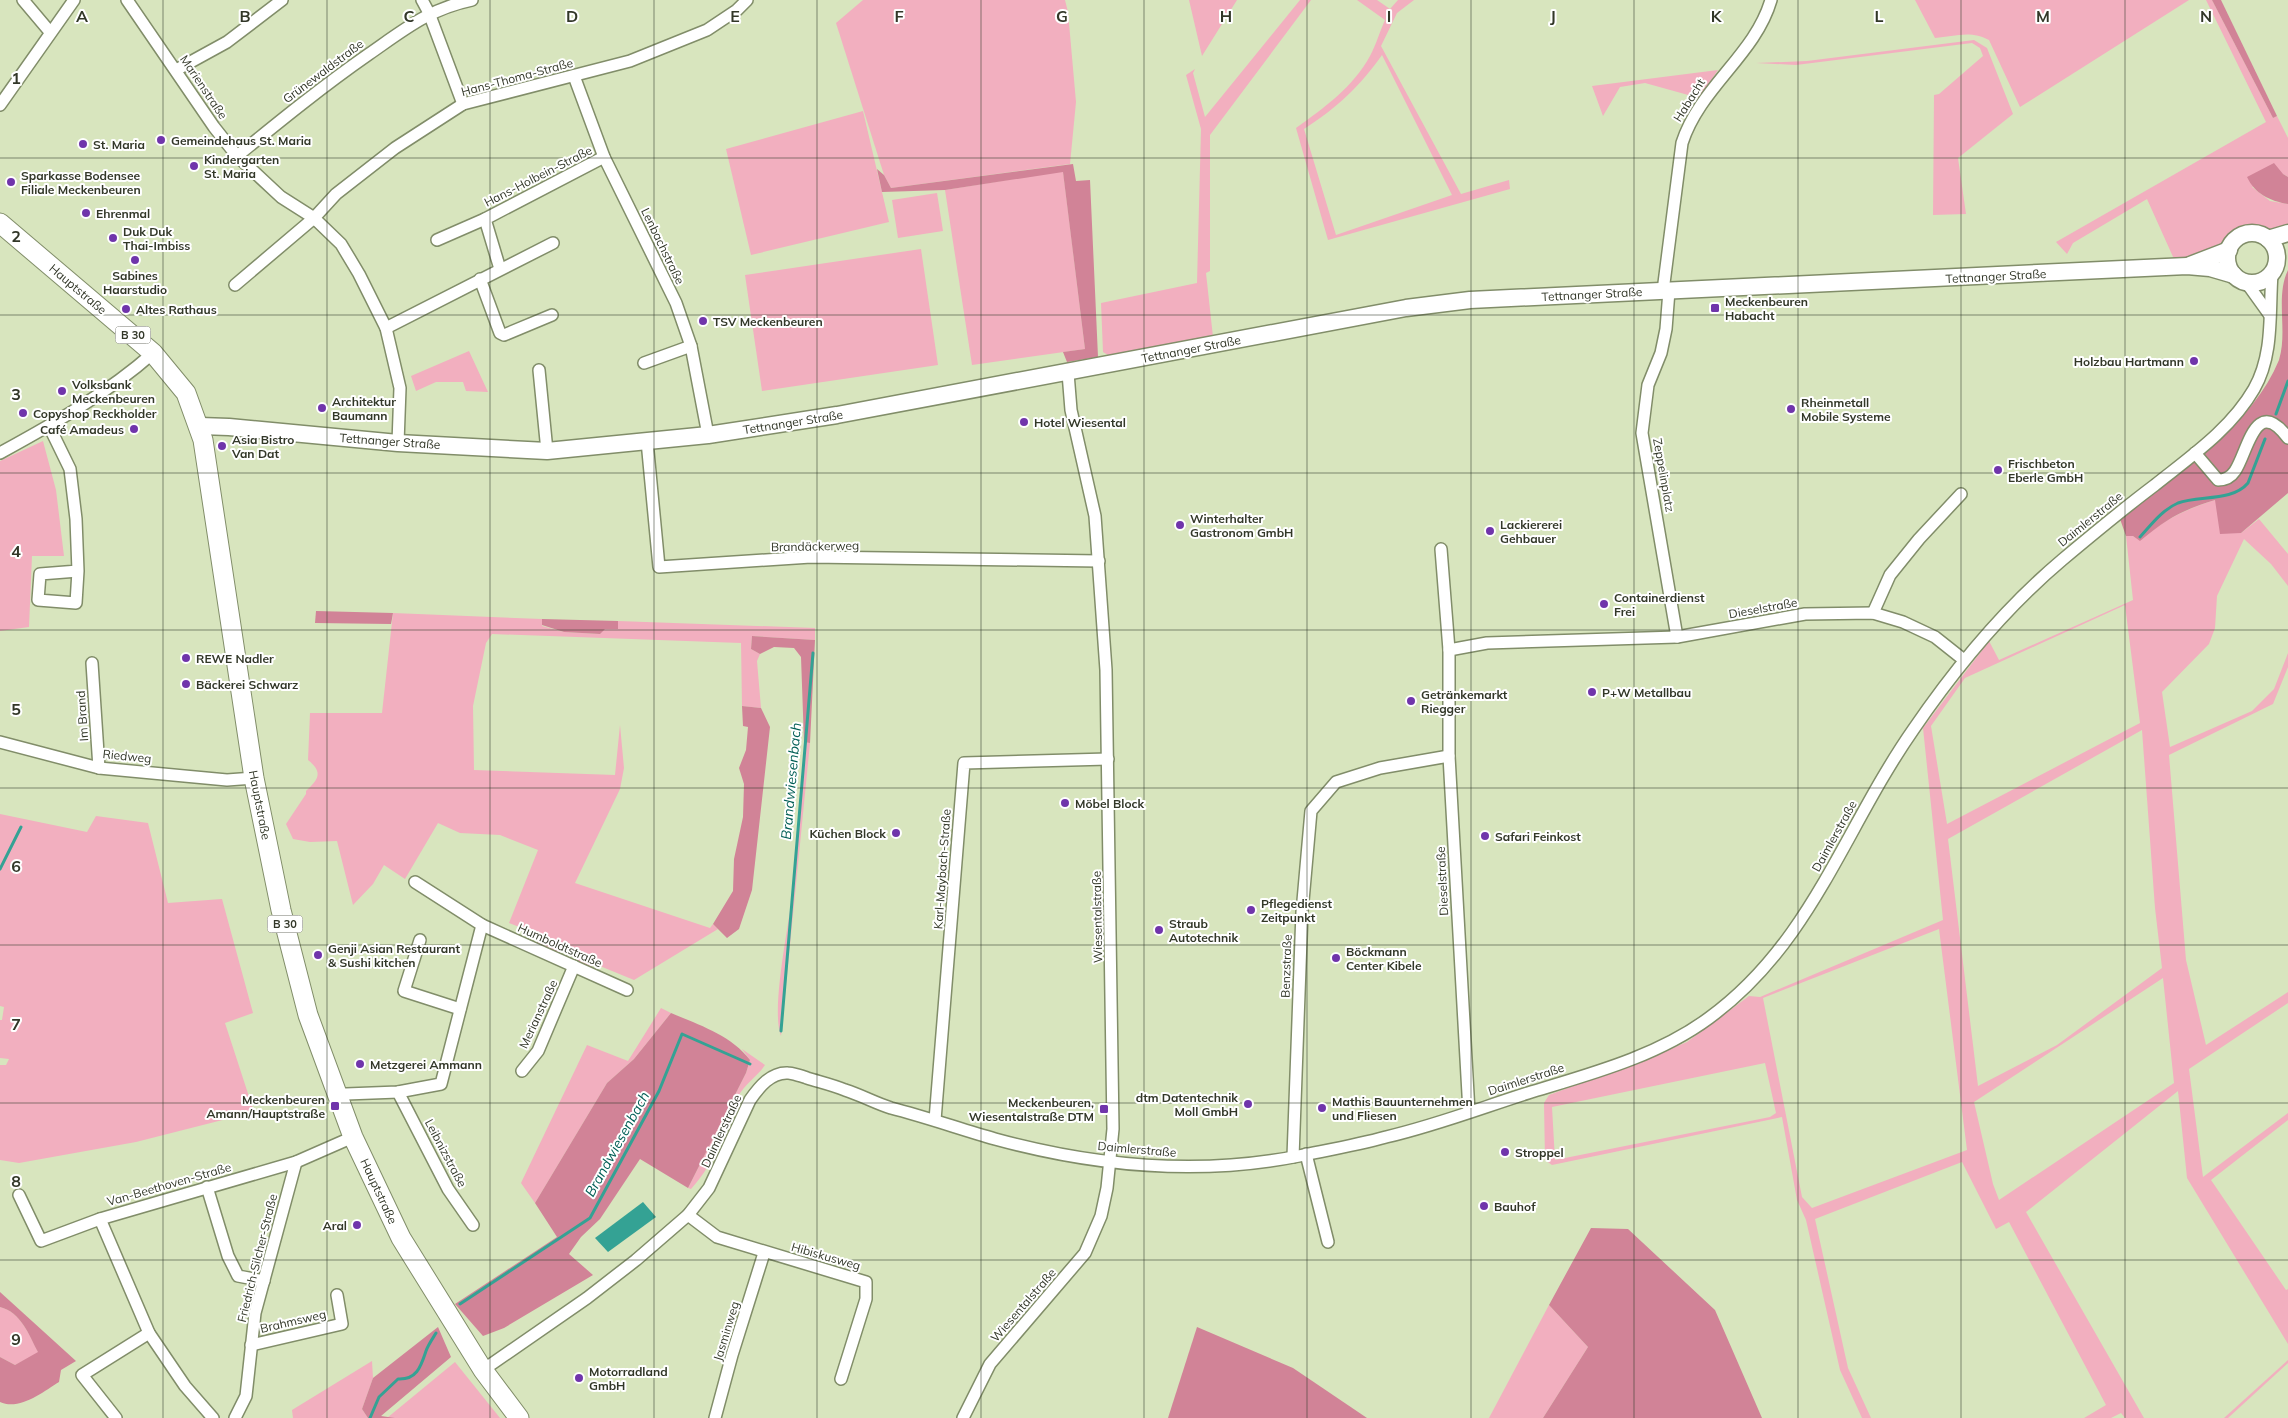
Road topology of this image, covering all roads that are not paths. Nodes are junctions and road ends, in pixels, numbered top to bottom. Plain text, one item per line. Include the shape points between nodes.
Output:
1 (23, 0) edge
2 (74, 0) edge
3 (127, 0) edge
4 (282, 0) edge
5 (422, 0) edge
6 (472, 0) edge
7 (747, 0) edge
8 (1771, 0) edge
9 (429, 13) junction
10 (50, 32) junction
11 (176, 70) junction
12 (574, 76) junction
13 (464, 104) junction
14 (0, 105) edge
15 (236, 156) junction
16 (604, 157) junction
17 (314, 218) junction
18 (485, 219) junction
19 (0, 222) edge
20 (2288, 233) edge
21 (2268, 238) junction
22 (437, 240) dead end
23 (553, 243) dead end
24 (2229, 250) junction
25 (2279, 262) edge
26 (2187, 266) junction
27 (500, 269) junction
28 (480, 279) junction
29 (2240, 279) junction
30 (234, 285) dead end
31 (1666, 291) junction
32 (552, 314) dead end
33 (2269, 314) junction
34 (386, 328) junction
35 (691, 346) junction
36 (153, 353) junction
37 (644, 363) dead end
38 (539, 370) dead end
39 (1068, 373) junction
40 (49, 426) junction
41 (200, 426) junction
42 (708, 435) junction
43 (2288, 438) edge
44 (648, 441) junction
45 (398, 443) junction
46 (547, 451) junction
47 (0, 453) edge
48 (2195, 453) junction
49 (1960, 494) dead end
50 (1440, 550) dead end
51 (1099, 561) junction
52 (78, 571) dead end
53 (1873, 613) junction
54 (1677, 637) junction
55 (1448, 650) junction
56 (1964, 660) junction
57 (92, 663) dead end
58 (0, 742) edge
59 (1449, 756) junction
60 (1108, 759) junction
61 (99, 768) junction
62 (254, 778) junction
63 (414, 882) dead end
64 (482, 926) junction
65 (420, 940) dead end
66 (574, 966) junction
67 (627, 990) dead end
68 (460, 1009) junction
69 (522, 1071) dead end
70 (398, 1092) junction
71 (338, 1097) junction
72 (1469, 1112) junction
73 (935, 1120) junction
74 (353, 1137) junction
75 (1306, 1154) junction
76 (1293, 1157) junction
77 (1110, 1161) junction
78 (296, 1162) junction
79 (207, 1186) junction
80 (19, 1195) dead end
81 (688, 1215) junction
82 (100, 1219) junction
83 (472, 1226) dead end
84 (1328, 1242) dead end
85 (764, 1253) junction
86 (264, 1281) junction
87 (337, 1294) dead end
88 (149, 1333) junction
89 (250, 1345) junction
90 (483, 1370) junction
91 (841, 1379) dead end
92 (116, 1418) edge
93 (213, 1418) edge
94 (236, 1418) edge
95 (519, 1418) edge
96 (715, 1418) edge
97 (963, 1418) edge

1 - 10 street
2 - 10 street
3 - 11 street, Marienstraße
4 - 11 street via 226,42
5 - 9 street
6 - 9 street, Grünewaldstraße
7 - 12 street, Hans-Thoma-Straße via 707,30 630,61
8 - 31 street, Habacht via 1757,30 1703,98 1686,128
9 - 13 street
9 - 15 street, Grünewaldstraße via 319,89
10 - 14 street
11 - 15 street, Marienstraße
12 - 13 street, Hans-Thoma-Straße
12 - 16 street, Lenbachstraße
13 - 17 street, Hans-Thoma-Straße via 395,148 336,194
15 - 17 street, Marienstraße via 281,197
16 - 18 street, Hans-Holbein-Straße
16 - 35 street, Lenbachstraße via 676,303
17 - 30 street
17 - 34 street, Marienstraße via 341,244
18 - 22 street, Hans-Holbein-Straße
18 - 27 street, Hans-Holbein-Straße
19 - 36 main road, Hauptstraße / B 30
20 - 21 main road
21 - 24 main road via 2245,234 2235,240
21 - 25 main road
23 - 27 street
24 - 26 main road, Tettnanger Straße
24 - 29 main road via 2228,262
25 - 29 main road via 2261,282
25 - 33 street, Daimlerstraße
26 - 29 main road, Tettnanger Straße via 2210,268
26 - 31 main road, Tettnanger Straße
27 - 28 street
28 - 32 street via 500,333 504,335
28 - 34 street
29 - 33 street
31 - 39 main road, Tettnanger Straße via 1498,298 1406,308
31 - 54 street, Zeppelinplatz via 1666,329 1661,353 1648,385 1642,433
33 - 48 street, Daimlerstraße via 2269,343 2253,391 2230,421
34 - 45 street, Marienstraße via 400,388
35 - 37 street
35 - 42 street, Lenbachstraße
36 - 40 street via 138,367
36 - 41 main road, Hauptstraße / B 30 via 186,393
38 - 46 street
39 - 42 main road, Tettnanger Straße
39 - 51 street, Wiesentalstraße via 1071,410 1095,516
40 - 47 street
40 - 52 street via 70,468
41 - 45 main road, Tettnanger Straße
41 - 62 main road, Hauptstraße / B 30
42 - 44 main road, Tettnanger Straße
43 - 48 street via 2274,424 2258,424 2234,473 2225,480 2218,480
44 - 46 main road, Tettnanger Straße
44 - 51 street, Brandäckerweg via 659,567 811,557
45 - 46 main road, Tettnanger Straße
48 - 56 street, Daimlerstraße via 2042,577 1995,623
49 - 53 street via 1890,575
50 - 55 street, Dieselstraße
51 - 60 street, Wiesentalstraße
53 - 54 street, Dieselstraße via 1805,614
53 - 56 street, Dieselstraße via 1935,637
54 - 55 street, Dieselstraße via 1487,643
55 - 59 street, Dieselstraße
56 - 72 street, Daimlerstraße via 1876,786 1800,924 1753,982 1686,1034 1652,1051
57 - 61 street, Im Brand
58 - 61 street, Riedweg
59 - 72 street, Dieselstraße
59 - 76 street, Benzstraße via 1380,768 1336,782 1311,811 1302,912
60 - 73 street, Karl-Maybach-Straße via 964,763
60 - 77 street, Wiesentalstraße
61 - 62 street, Riedweg via 227,780
62 - 71 main road, Hauptstraße / B 30 via 281,910 308,1015
63 - 64 street, Humboldtstraße
64 - 66 street, Humboldtstraße
64 - 68 street
65 - 68 street via 404,991
66 - 67 street, Humboldtstraße
66 - 69 street, Merianstraße via 538,1050
68 - 70 street via 441,1084
70 - 71 street
70 - 83 street, Leibnizstraße via 448,1189
71 - 74 main road, Hauptstraße / B 30
72 - 75 street, Daimlerstraße via 1388,1137
73 - 77 street, Daimlerstraße via 997,1139
73 - 81 street, Daimlerstraße via 790,1073 774,1076 758,1088 750,1100 709,1188
74 - 78 street, Van-Beethoven-Straße
74 - 90 main road, Hauptstraße / B 30 via 400,1238
75 - 76 street, Daimlerstraße
75 - 84 street
76 - 77 street, Daimlerstraße via 1199,1168
77 - 97 street, Wiesentalstraße via 1101,1216 1084,1253 990,1364
78 - 79 street, Van-Beethoven-Straße
78 - 86 street, Friedrich-Silcher-Straße
79 - 82 street, Van-Beethoven-Straße
79 - 86 street via 228,1256 238,1276
80 - 82 street, Van-Beethoven-Straße via 41,1241
81 - 85 street, Hibiskusweg via 718,1238
81 - 90 street, Daimlerstraße via 608,1282
82 - 88 street
85 - 91 street, Hibiskusweg via 866,1282 866,1299
85 - 96 street, Jasminweg
86 - 89 street, Friedrich-Silcher-Straße
87 - 89 street, Brahmsweg via 342,1324
88 - 92 street via 82,1375
88 - 93 street via 185,1386
89 - 94 street, Friedrich-Silcher-Straße via 246,1396
90 - 95 main road, Hauptstraße / B 30

